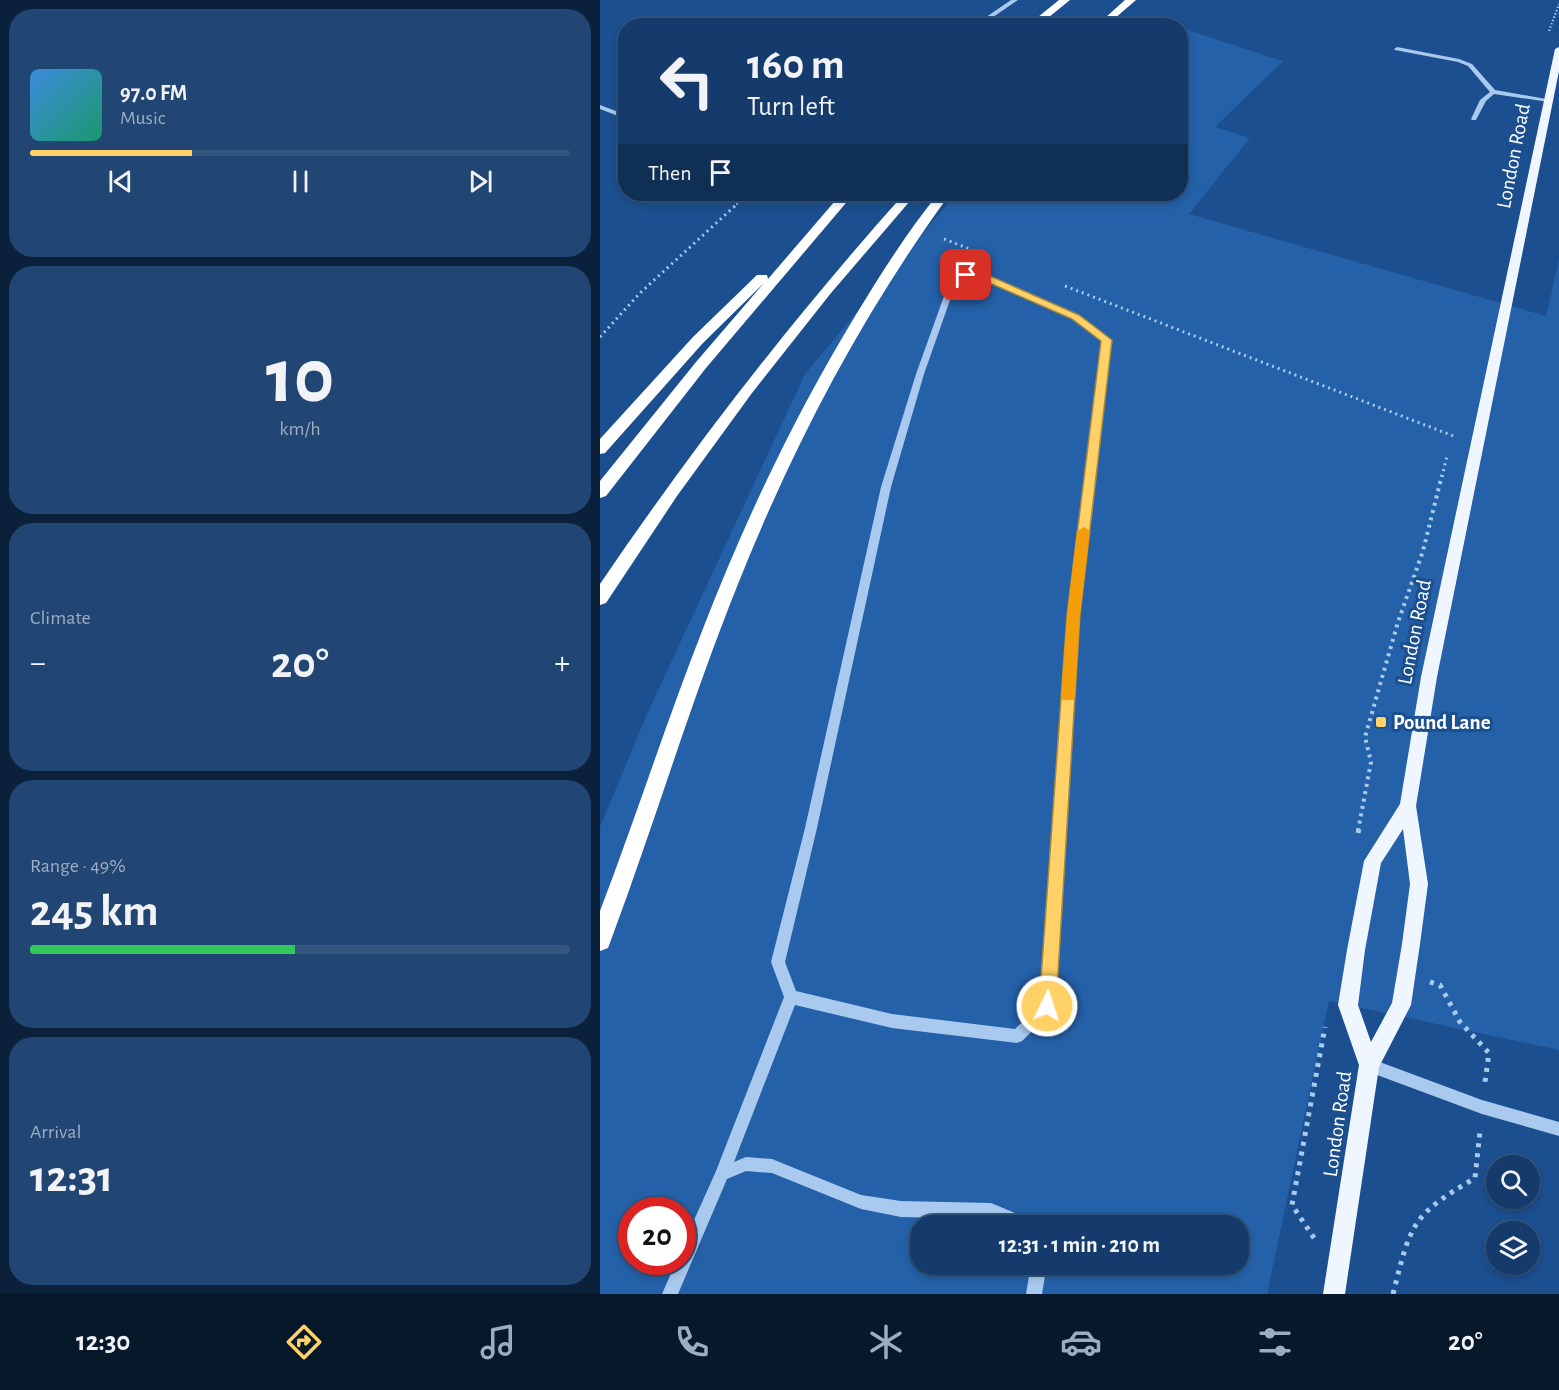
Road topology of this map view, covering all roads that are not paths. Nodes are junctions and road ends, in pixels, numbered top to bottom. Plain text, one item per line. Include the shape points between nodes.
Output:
1 (1015, 0) edge
2 (1065, 0) edge
3 (1131, 0) edge
4 (987, 18) edge
5 (1041, 18) edge
6 (1110, 18) edge
7 (1397, 49) dead end
8 (1559, 49) edge
9 (1494, 92) junction
10 (1549, 100) junction
11 (600, 107) edge
12 (618, 114) edge
13 (1474, 119) dead end
14 (840, 201) edge
15 (841, 201) edge
16 (904, 201) edge
17 (939, 201) edge
18 (600, 448) edge
19 (600, 492) edge
20 (600, 598) edge
21 (1408, 806) junction
22 (600, 940) edge
23 (791, 997) junction
24 (1369, 1065) junction
25 (1559, 1129) edge
26 (722, 1174) junction
27 (1001, 1215) edge
28 (1037, 1275) edge
29 (670, 1294) edge
30 (1034, 1294) edge
31 (1335, 1294) edge

1 - 4 street
2 - 5 highway
3 - 6 highway
7 - 9 street via 1470,65
8 - 10 main road, London Road
9 - 10 street
9 - 13 street via 1484,100
10 - 21 main road, London Road via 1429,677
11 - 12 street
14 - 18 highway via 698,340
15 - 19 highway via 701,365
16 - 20 highway via 839,274 732,409
17 - 22 highway via 864,312 783,458 711,630
21 - 24 main road, London Road via 1419,884 1411,944 1401,1005
21 - 24 main road via 1373,861 1356,950 1348,1005
23 - 23 street via 778,962 886,487 952,285 966,275 987,278 1076,317 1107,340 1073,615 1047,1006 1017,1036 892,1021
23 - 26 street
24 - 25 street via 1482,1107
24 - 31 main road, London Road
26 - 27 street via 746,1164 772,1166 861,1202 901,1209 991,1211
26 - 29 street
28 - 30 street

